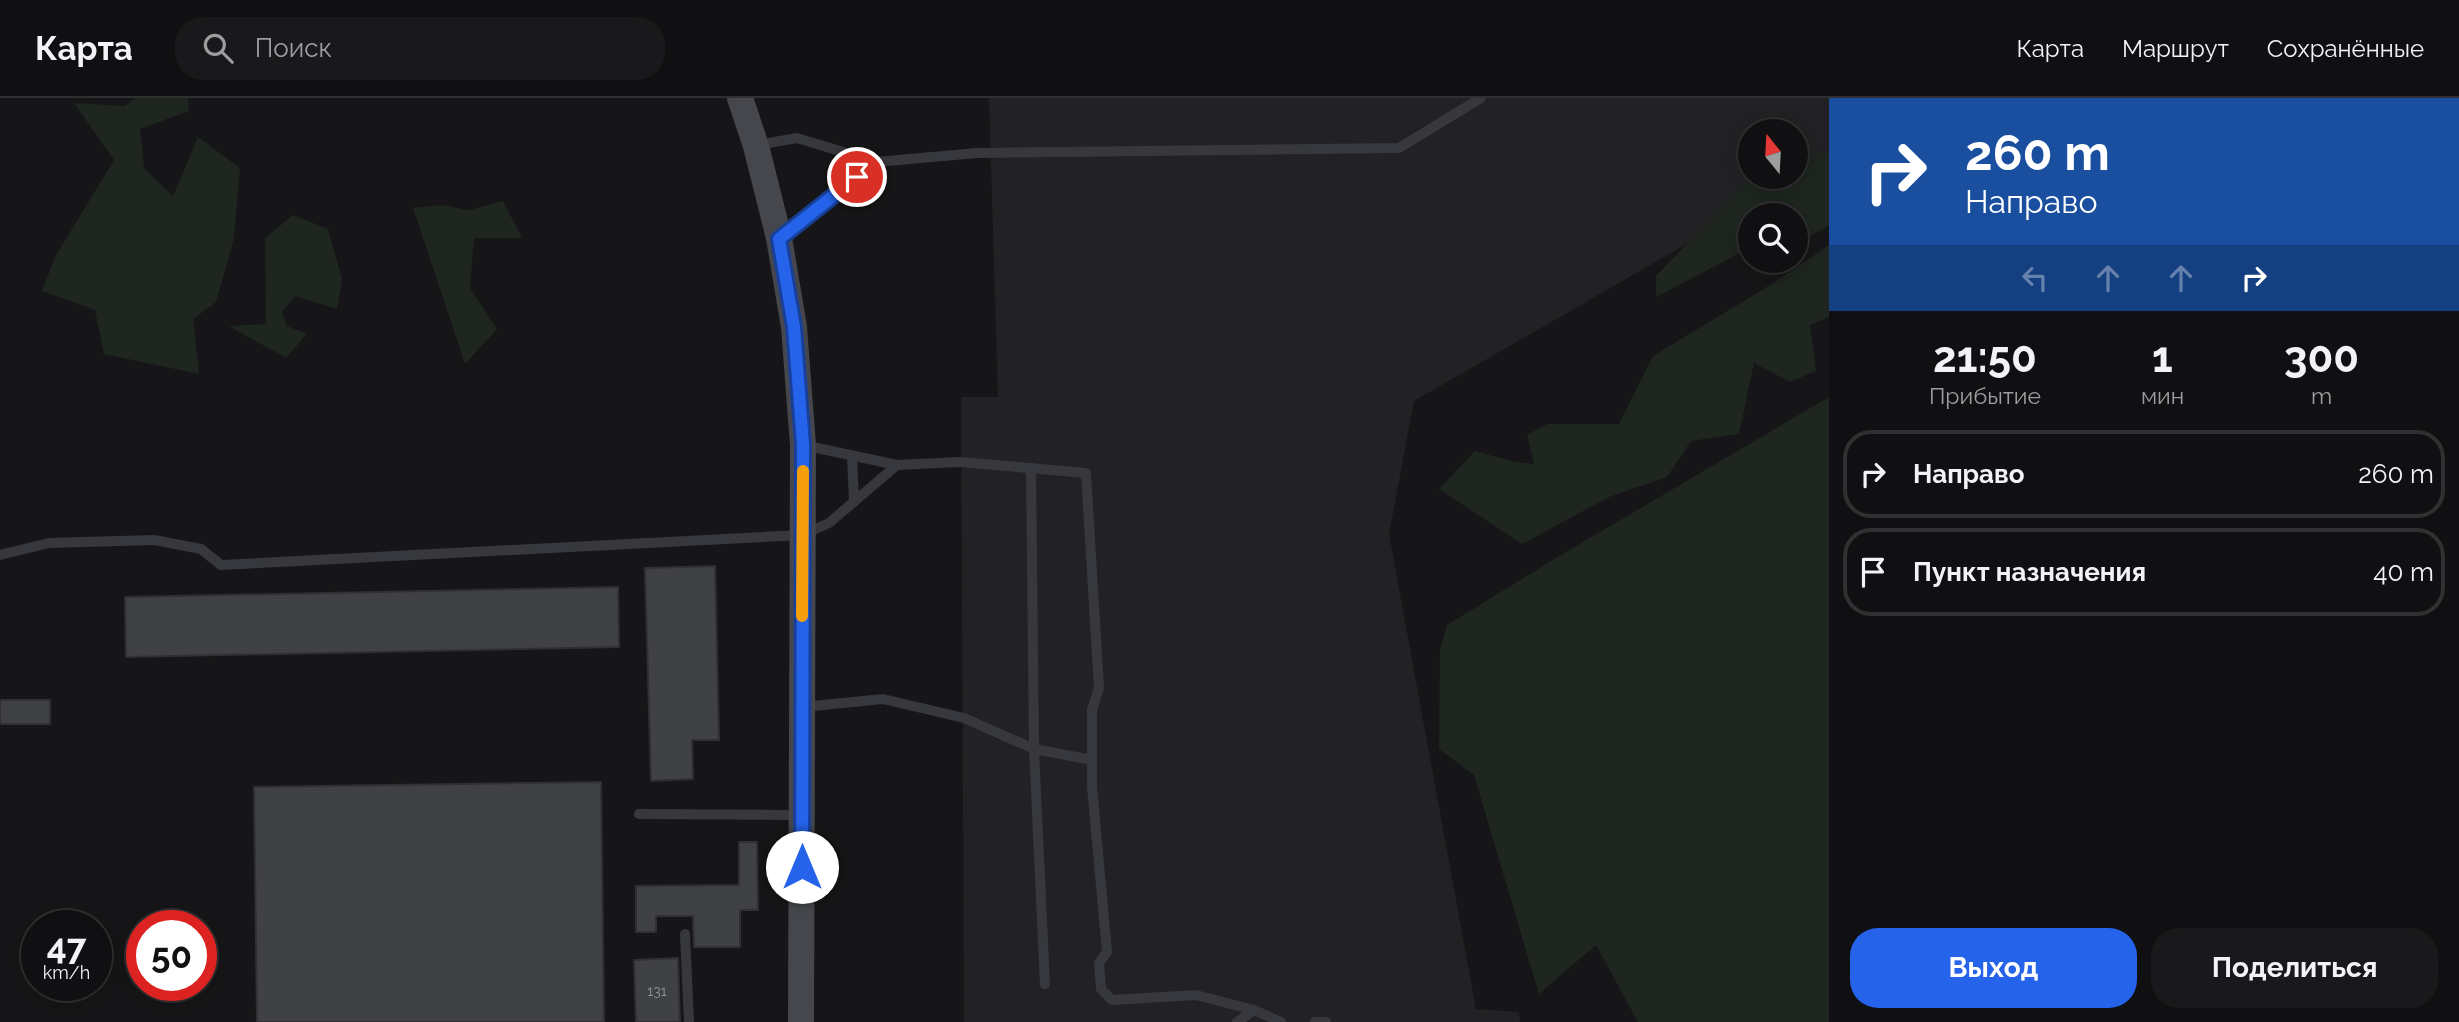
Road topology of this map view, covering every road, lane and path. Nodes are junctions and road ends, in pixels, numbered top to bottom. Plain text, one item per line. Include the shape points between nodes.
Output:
1 (740, 98) edge
2 (1481, 98) edge
3 (756, 146) junction
4 (876, 162) junction
5 (779, 239) junction
6 (803, 444) junction
7 (852, 457) junction
8 (897, 465) junction
9 (1031, 467) junction
10 (854, 502) junction
11 (802, 535) junction
12 (0, 555) edge
13 (802, 707) junction
14 (1034, 749) junction
15 (1092, 760) junction
16 (639, 814) dead end
17 (802, 815) junction
18 (685, 934) dead end
19 (1045, 984) dead end
20 (1254, 1010) junction
21 (689, 1022) edge
22 (801, 1022) edge
23 (1237, 1022) edge
24 (1281, 1022) edge
25 (1315, 1022) edge
26 (1326, 1022) edge

1 - 3 main road
2 - 4 lane via 1399,148 977,153
3 - 4 lane via 797,138
3 - 5 main road
4 - 5 lane
5 - 6 main road via 794,327
6 - 7 lane
6 - 11 main road
7 - 8 lane
7 - 10 lane
8 - 9 lane via 960,462
8 - 10 lane
9 - 14 lane
9 - 15 lane via 1086,474 1099,688 1092,710
10 - 11 lane via 829,523
11 - 12 lane via 221,565 201,549 154,540 49,543
11 - 13 main road
13 - 14 lane via 883,699 964,718
13 - 17 main road
14 - 15 lane
14 - 19 lane
15 - 20 lane via 1107,952 1098,963 1101,989 1112,1000 1196,995
16 - 17 lane
17 - 22 main road
18 - 21 lane
20 - 23 lane
20 - 24 lane
25 - 26 lane

